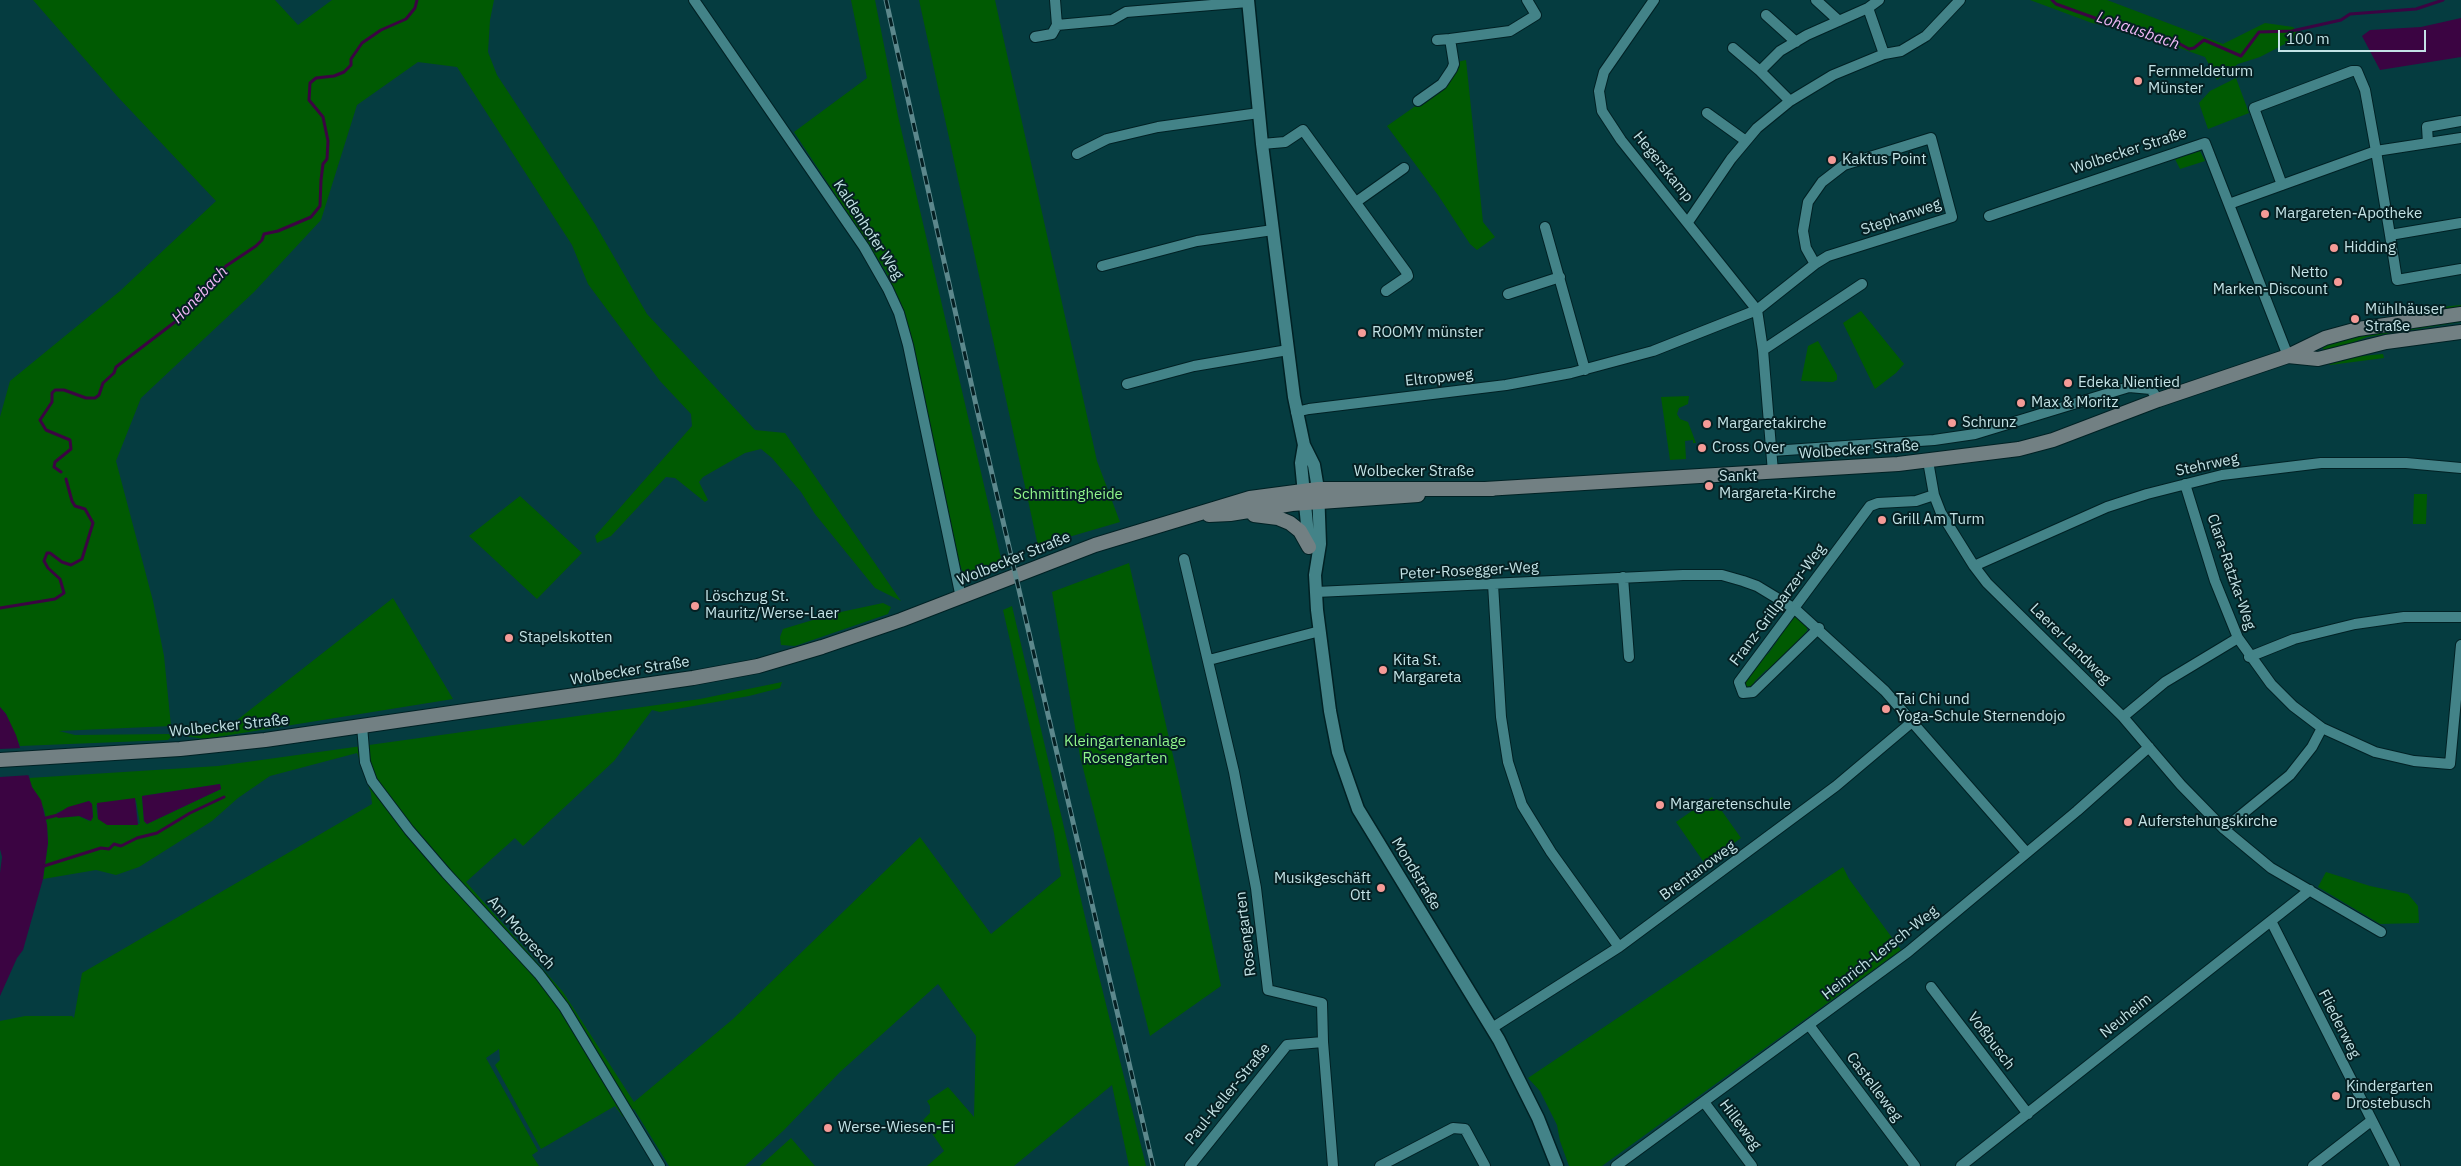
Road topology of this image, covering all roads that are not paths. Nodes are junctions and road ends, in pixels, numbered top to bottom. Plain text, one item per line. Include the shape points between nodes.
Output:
1 (694, 0) edge
2 (1055, 0) edge
3 (1527, 0) edge
4 (1654, 0) edge
5 (1816, 0) edge
6 (1879, 0) edge
7 (1960, 0) edge
8 (1248, 1) edge
9 (1176, 4) edge
10 (1868, 8) junction
11 (1766, 15) dead end
12 (1839, 21) junction
13 (1057, 25) junction
14 (1035, 36) dead end
15 (1450, 38) junction
16 (1437, 40) dead end
17 (1796, 42) junction
18 (1733, 48) dead end
19 (1884, 54) junction
20 (1760, 71) junction
21 (1418, 101) dead end
22 (1790, 101) junction
23 (1259, 113) junction
24 (1707, 113) dead end
25 (2461, 121) edge
26 (2461, 138) edge
27 (1746, 141) junction
28 (2428, 143) junction
29 (1262, 144) junction
30 (2376, 151) junction
31 (1077, 154) dead end
32 (1404, 168) dead end
33 (2282, 185) junction
34 (1356, 202) junction
35 (2229, 204) junction
36 (1989, 216) dead end
37 (1688, 222) junction
38 (2461, 223) edge
39 (1545, 227) dead end
40 (1273, 230) junction
41 (2390, 235) junction
42 (1815, 264) junction
43 (1102, 266) dead end
44 (2461, 270) edge
45 (1560, 277) junction
46 (1862, 284) dead end
47 (1386, 291) dead end
48 (1508, 294) dead end
49 (1757, 310) junction
50 (2461, 314) edge
51 (2461, 332) edge
52 (1288, 350) junction
53 (1763, 350) junction
54 (2288, 356) junction
55 (1585, 370) junction
56 (1127, 384) dead end
57 (2158, 400) junction
58 (1296, 412) junction
59 (1304, 444) junction
60 (1772, 451) junction
61 (1928, 461) junction
62 (2461, 468) edge
63 (1773, 472) junction
64 (2185, 484) junction
65 (1319, 495) junction
66 (1934, 495) junction
67 (1304, 497) junction
68 (1230, 514) junction
69 (1188, 516) junction
70 (1309, 547) junction
71 (1184, 559) dead end
72 (1974, 566) junction
73 (1315, 575) junction
74 (1623, 577) junction
75 (1493, 584) junction
76 (1316, 592) junction
77 (961, 598) junction
78 (1795, 609) junction
79 (2461, 617) edge
80 (1818, 628) junction
81 (1320, 631) junction
82 (2238, 638) junction
83 (2461, 645) edge
84 (1629, 657) dead end
85 (2249, 657) junction
86 (1210, 660) junction
87 (2123, 717) junction
88 (1912, 722) junction
89 (362, 726) junction
90 (2322, 728) junction
91 (2149, 747) junction
92 (0, 760) edge
93 (2224, 829) junction
94 (2026, 852) junction
95 (2310, 890) junction
96 (2271, 921) junction
97 (2382, 932) dead end
98 (1619, 947) junction
99 (1931, 987) dead end
100 (1809, 1026) junction
101 (1492, 1028) junction
102 (1323, 1042) junction
103 (1704, 1102) junction
104 (2028, 1114) junction
105 (2371, 1121) junction
106 (660, 1166) edge
107 (1190, 1166) edge
108 (1333, 1166) edge
109 (1380, 1166) edge
110 (1485, 1166) edge
111 (1557, 1166) edge
112 (1616, 1166) edge
113 (1752, 1166) edge
114 (1915, 1166) edge
115 (1961, 1166) edge
116 (2313, 1166) edge
117 (2395, 1166) edge

1 - 77 street, Kaldenhofer Weg via 864,247 888,289 906,338
2 - 13 street
3 - 15 street via 1536,15 1510,31
4 - 37 street, Hegerskamp via 1604,72 1600,99 1609,123
5 - 12 street
6 - 10 street
7 - 19 street via 1926,36 1901,51
8 - 9 street
8 - 23 street
9 - 13 street via 1126,12 1112,20
10 - 12 street
10 - 19 street
11 - 17 street
12 - 17 street
13 - 14 street via 1052,34
15 - 16 street
15 - 21 street via 1452,69 1442,84
17 - 20 street
18 - 20 street
19 - 22 street via 1833,75
20 - 22 street
22 - 27 street
23 - 29 street
23 - 31 street via 1158,127 1107,139
24 - 27 street
25 - 28 street via 2428,127
26 - 28 street
27 - 37 street
28 - 30 street
29 - 34 street via 1285,142 1303,130
29 - 40 street
30 - 33 street
30 - 33 street via 2365,90 2357,71 2352,71 2254,108
30 - 41 street
32 - 34 street
33 - 35 street
34 - 47 street via 1407,273 1408,276
35 - 36 street, Wolbecker Straße via 2205,143
35 - 54 street, Wolbecker Straße
37 - 49 street, Hegerskamp
38 - 41 street
39 - 45 street
40 - 43 street via 1197,241
40 - 52 street
41 - 44 street via 2397,280
42 - 42 street, Stephanweg via 1828,256 1952,217 1931,138 1844,165 1822,182 1808,202 1803,231 1806,248
42 - 49 street, Stephanweg
45 - 48 street
45 - 55 street
46 - 53 street
49 - 53 street, Hegerskamp
49 - 55 street, Eltropweg via 1653,351
50 - 54 main road, Wolbecker Straße via 2358,329 2315,341
51 - 54 main road, Wolbecker Straße via 2386,342 2318,359
52 - 56 street via 1194,366
52 - 58 street
53 - 60 street, Hegerskamp
54 - 57 main road, Wolbecker Straße
55 - 58 street, Eltropweg via 1506,385
57 - 60 street, Wolbecker Straße via 2151,389 2129,387 1975,434 1934,440
57 - 61 main road, Wolbecker Straße via 2053,440 2019,449
58 - 59 street
59 - 65 street via 1314,465
59 - 67 street via 1301,463
60 - 63 street, Hegerskamp
61 - 63 main road, Wolbecker Straße
61 - 66 street, Laerer Landweg
62 - 64 street, Stehrweg via 2406,463 2321,463 2222,475
63 - 65 main road, Wolbecker Straße
64 - 72 street, Stehrweg via 2107,507
64 - 82 street, Clara-Ratzka-Weg via 2215,581
65 - 67 main road, Wolbecker Straße
65 - 73 street, Mondstraße via 1320,544
66 - 72 street, Laerer Landweg via 1951,531
66 - 78 street, Franz-Grillparzer-Weg via 1916,501 1870,506
67 - 68 main road, Wolbecker Straße
67 - 69 main road, Wolbecker Straße via 1250,498
67 - 70 street, Mondstraße
68 - 69 main road, Wolbecker Straße
68 - 70 main road via 1285,520 1300,531
69 - 77 main road, Wolbecker Straße via 1095,545
70 - 73 street, Mondstraße
71 - 86 street, Rosengarten
72 - 87 street, Laerer Landweg via 1987,583
73 - 76 street, Mondstraße
74 - 75 street, Peter-Rosegger-Weg
74 - 78 street, Peter-Rosegger-Weg via 1722,575 1757,586
74 - 84 street
75 - 76 street, Peter-Rosegger-Weg
75 - 98 street via 1501,717 1508,762 1522,805 1551,852
76 - 81 street, Mondstraße
77 - 89 main road, Wolbecker Straße via 758,666 625,689
78 - 80 street, Peter-Rosegger-Weg
78 - 80 street, Franz-Grillparzer-Weg via 1739,682 1743,693 1753,692
79 - 85 street via 2404,617 2355,624 2294,639
80 - 88 street, Peter-Rosegger-Weg via 1885,691
81 - 86 street
81 - 101 street, Mondstraße via 1334,738 1358,809
82 - 85 street, Clara-Ratzka-Weg
82 - 87 street via 2165,682
83 - 90 street, Clara-Ratzka-Weg via 2450,764 2414,761 2375,752
85 - 90 street, Clara-Ratzka-Weg via 2293,706
86 - 102 street, Rosengarten via 1256,888 1268,990 1322,1003
87 - 91 street, Laerer Landweg
88 - 94 street, Peter-Rosegger-Weg
88 - 98 street, Brentanoweg via 1836,786
89 - 92 main road, Wolbecker Straße via 218,745
89 - 106 street, Am Mooresch via 364,762 372,780 409,830 564,1006
90 - 93 street via 2312,747 2282,782
91 - 93 street, Laerer Landweg
91 - 94 street, Heinrich-Lersch-Weg
93 - 95 street, Laerer Landweg via 2271,868
94 - 100 street, Heinrich-Lersch-Weg via 1908,952
95 - 96 street, Neuheim
95 - 97 street, Laerer Landweg
96 - 104 street, Neuheim
96 - 105 street, Fliederweg
98 - 101 street, Brentanoweg
99 - 104 street, Voßbusch
100 - 103 street, Heinrich-Lersch-Weg
100 - 114 street, Castelleweg
101 - 111 street, Mondstraße via 1524,1088
102 - 107 street, Paul-Keller-Straße via 1287,1045
102 - 108 street, Rosengarten
103 - 112 street, Heinrich-Lersch-Weg
103 - 113 street, Hilleweg
104 - 115 street, Neuheim
105 - 116 street
105 - 117 street, Fliederweg
109 - 110 street via 1453,1128 1465,1129

